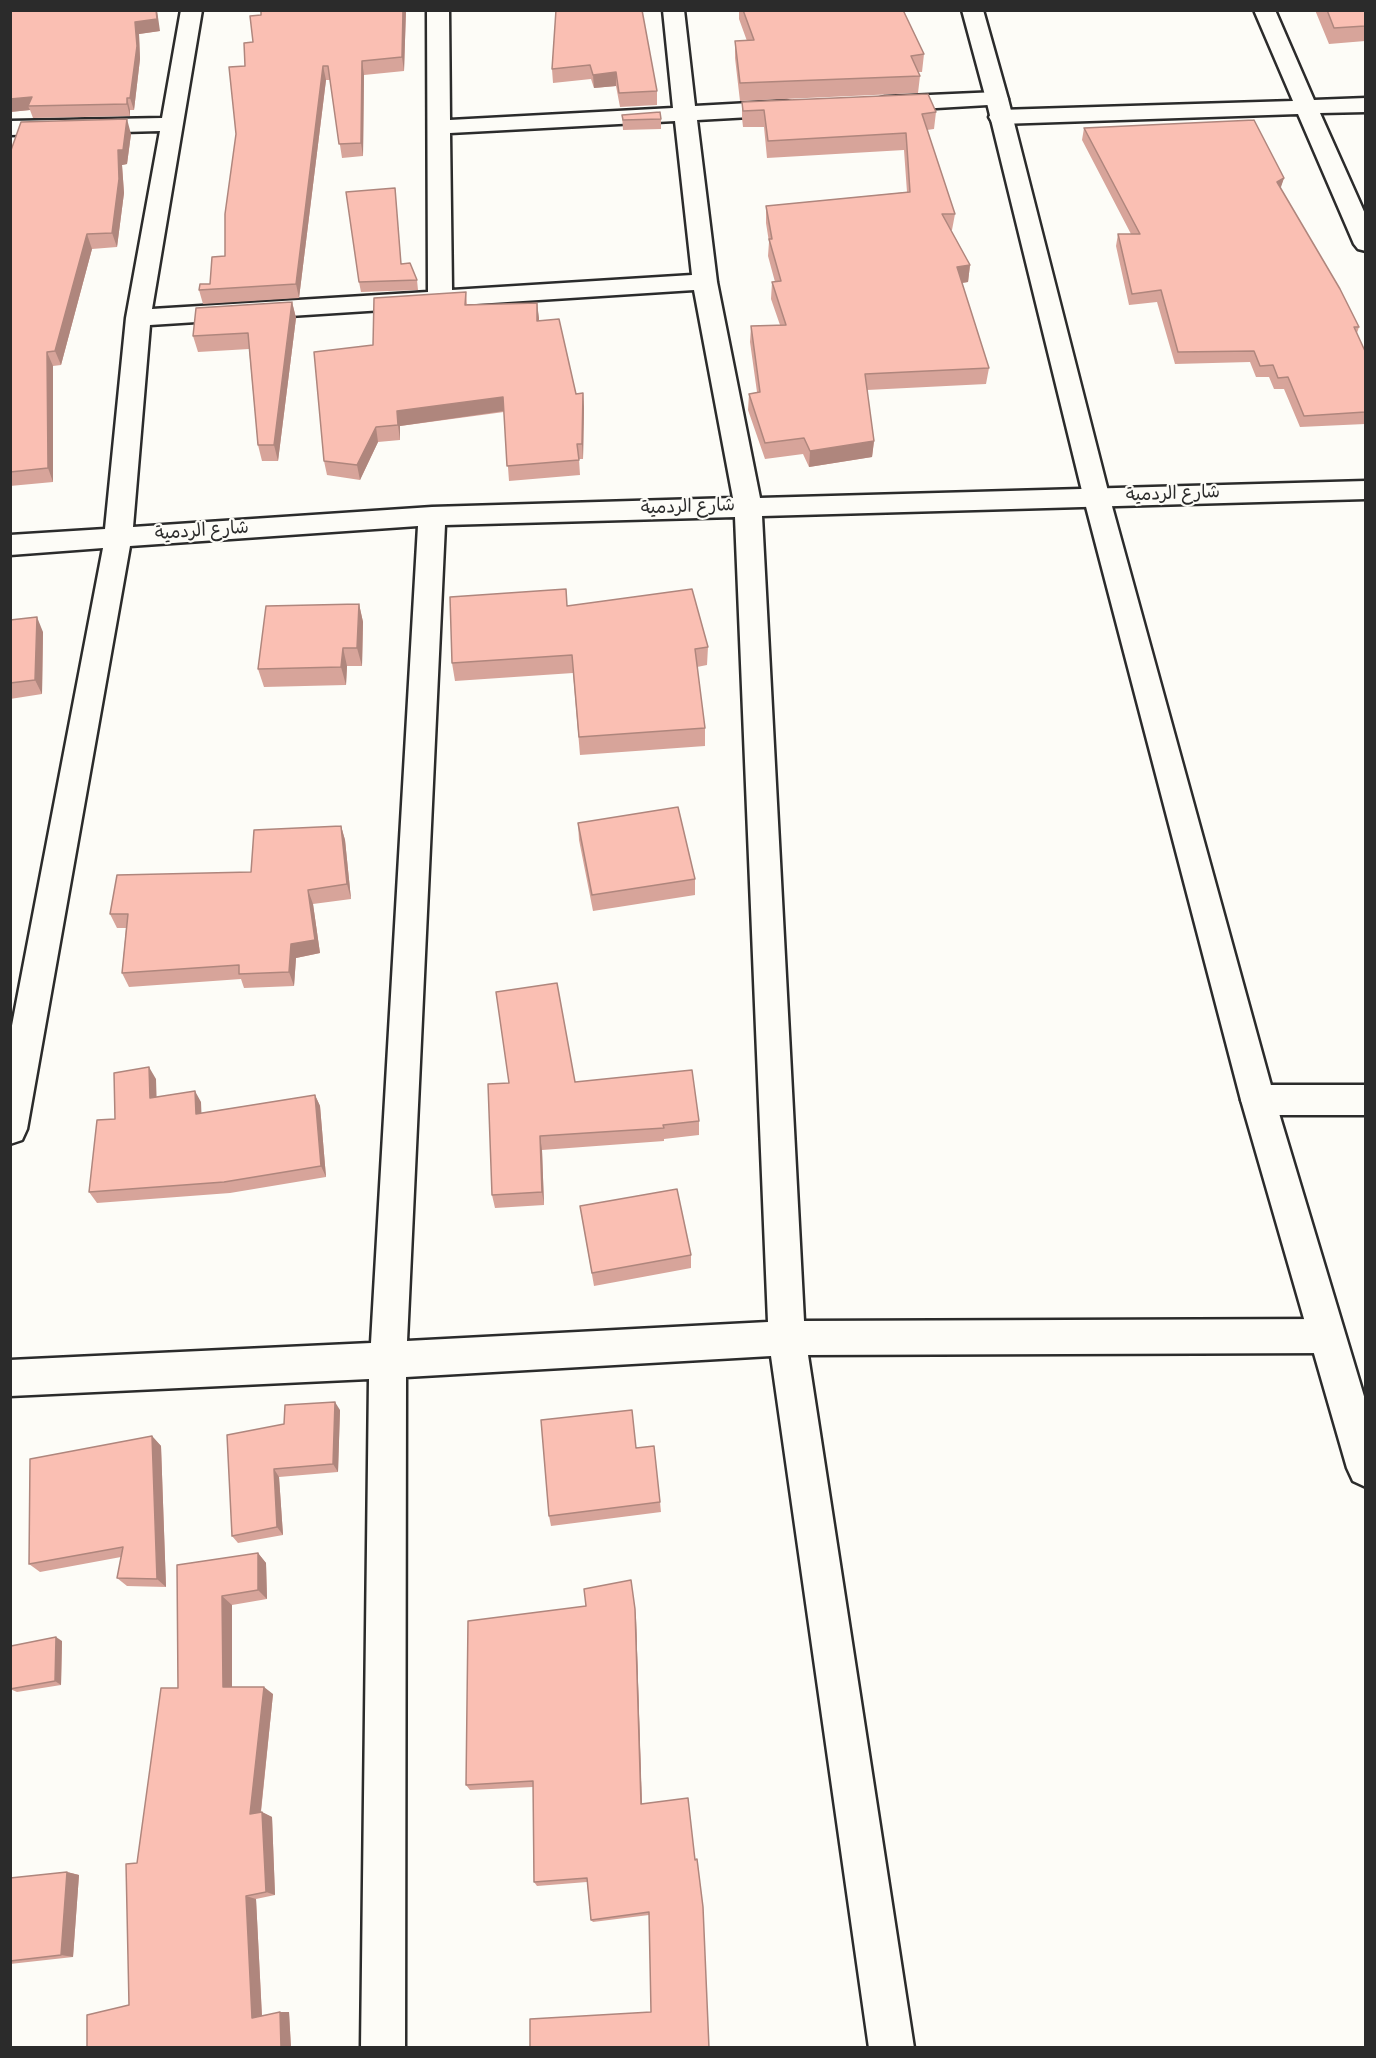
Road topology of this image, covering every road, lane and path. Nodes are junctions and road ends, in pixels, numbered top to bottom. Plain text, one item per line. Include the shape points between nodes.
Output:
1 (192, 10) edge
2 (438, 10) edge
3 (673, 10) edge
4 (972, 10) edge
5 (1264, 10) edge
6 (865, 105) edge
7 (1365, 105) edge
8 (1304, 106) junction
9 (806, 107) edge
10 (999, 108) junction
11 (686, 112) junction
12 (172, 124) junction
13 (440, 127) junction
14 (10, 128) edge
15 (1365, 244) edge
16 (705, 282) junction
17 (440, 300) junction
18 (138, 318) junction
19 (1365, 490) edge
20 (1096, 499) junction
21 (748, 507) junction
22 (432, 516) junction
23 (118, 539) junction
24 (10, 545) edge
25 (1258, 1100) junction
26 (1365, 1100) edge
27 (10, 1129) edge
28 (1326, 1336) junction
29 (787, 1338) junction
30 (388, 1360) junction
31 (10, 1378) edge
32 (1365, 1468) edge
33 (383, 2048) edge
34 (892, 2048) edge

1 - 12 street
2 - 13 street
3 - 11 street
4 - 10 street
5 - 8 street
6 - 10 street
7 - 8 street
8 - 10 street
8 - 15 street
9 - 11 street
10 - 20 street
11 - 13 street
11 - 16 street
12 - 14 street
12 - 18 street
13 - 17 street
16 - 17 street
16 - 21 street
17 - 18 street
18 - 23 street
19 - 20 street, شارع الردمية
20 - 21 street, شارع الردمية
20 - 25 street
21 - 22 street, شارع الردمية
21 - 29 street
22 - 23 street, شارع الردمية
22 - 30 street
23 - 24 street, شارع الردمية
23 - 27 street
25 - 26 street
25 - 28 street
28 - 29 street
28 - 32 street
29 - 30 street
29 - 34 street
30 - 31 street
30 - 33 street

